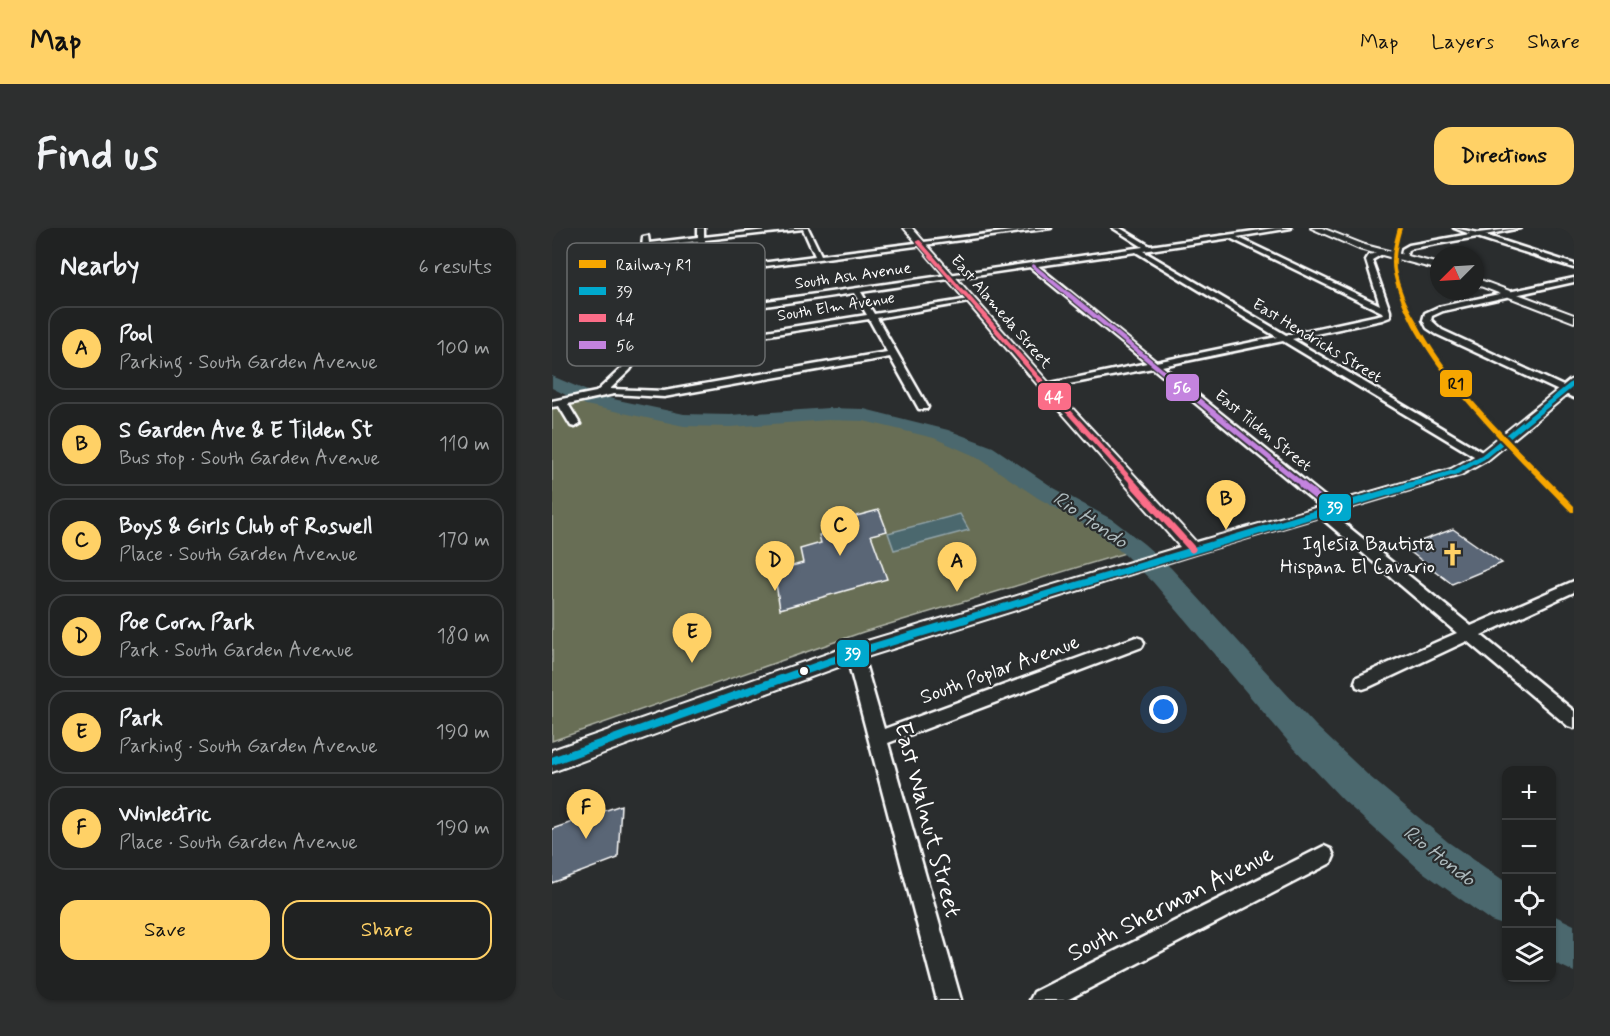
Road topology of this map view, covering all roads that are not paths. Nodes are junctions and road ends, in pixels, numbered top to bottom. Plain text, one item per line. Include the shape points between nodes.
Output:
1 (701, 228) edge
2 (803, 228) edge
3 (908, 228) edge
4 (1048, 228) edge
5 (1116, 228) edge
6 (1288, 228) edge
7 (1315, 228) edge
8 (1457, 228) edge
9 (1517, 228) edge
10 (1477, 235) junction
11 (1230, 236) junction
12 (702, 239) junction
13 (646, 243) edge
14 (702, 243) edge
15 (921, 244) junction
16 (1149, 248) junction
17 (1137, 250) junction
18 (1382, 252) junction
19 (819, 257) junction
20 (1404, 257) junction
21 (765, 264) edge
22 (1430, 264) edge
23 (1033, 266) junction
24 (1574, 266) edge
25 (948, 277) junction
26 (1574, 280) edge
27 (1484, 284) edge
28 (856, 289) junction
29 (1509, 294) junction
30 (970, 301) junction
31 (765, 303) edge
32 (1386, 311) junction
33 (873, 317) junction
34 (1574, 319) edge
35 (765, 334) edge
36 (1282, 338) junction
37 (892, 354) junction
38 (1154, 365) junction
39 (628, 366) edge
40 (1046, 387) junction
41 (1570, 389) edge
42 (596, 394) junction
43 (562, 402) edge
44 (923, 407) dead end
45 (575, 424) dead end
46 (1483, 457) junction
47 (1327, 511) junction
48 (1192, 549) junction
49 (1574, 586) edge
50 (1467, 633) junction
51 (1136, 643) dead end
52 (854, 653) junction
53 (1363, 682) dead end
54 (1574, 721) edge
55 (879, 738) junction
56 (552, 761) edge
57 (1324, 856) dead end
58 (949, 1000) edge
59 (1042, 1000) edge

1 - 12 street
2 - 12 street
2 - 19 street
3 - 15 street, East Alameda Street
4 - 15 street
5 - 16 street
6 - 11 street, South Ash Avenue
7 - 18 street
8 - 10 street
9 - 10 street
10 - 20 street via 1408,247
10 - 24 street
11 - 16 street, South Ash Avenue
11 - 32 street
12 - 13 street
12 - 14 street
15 - 19 street
15 - 25 street, East Alameda Street
16 - 17 street, South Ash Avenue
17 - 23 street, South Ash Avenue
17 - 36 street, East Hendricks Street
18 - 20 street
18 - 32 street via 1369,260
19 - 21 street
20 - 22 street
23 - 25 street, South Ash Avenue
23 - 38 street, East Tilden Street
25 - 28 street, South Ash Avenue
25 - 30 street, East Alameda Street
26 - 29 street
27 - 29 street
28 - 31 street, South Ash Avenue
28 - 33 street
29 - 34 street
29 - 41 street via 1436,311 1427,320 1439,332
30 - 33 street, South Elm Avenue
30 - 40 street, East Alameda Street
32 - 36 street via 1382,318
33 - 35 street, South Elm Avenue
33 - 37 street
36 - 38 street
36 - 46 street, East Hendricks Street
37 - 42 street via 664,394
37 - 44 street
38 - 40 street
38 - 47 street, East Tilden Street
39 - 42 street
40 - 48 street, East Alameda Street
41 - 46 street
42 - 43 street
43 - 45 street
46 - 47 street via 1456,471
47 - 48 street
47 - 50 street, East Tilden Street
48 - 52 street
49 - 50 street
50 - 53 street
50 - 54 street, East Tilden Street
51 - 55 street, South Poplar Avenue
52 - 55 street, East Walnut Street
52 - 56 street
55 - 58 street, East Walnut Street
57 - 59 street, South Sherman Avenue

